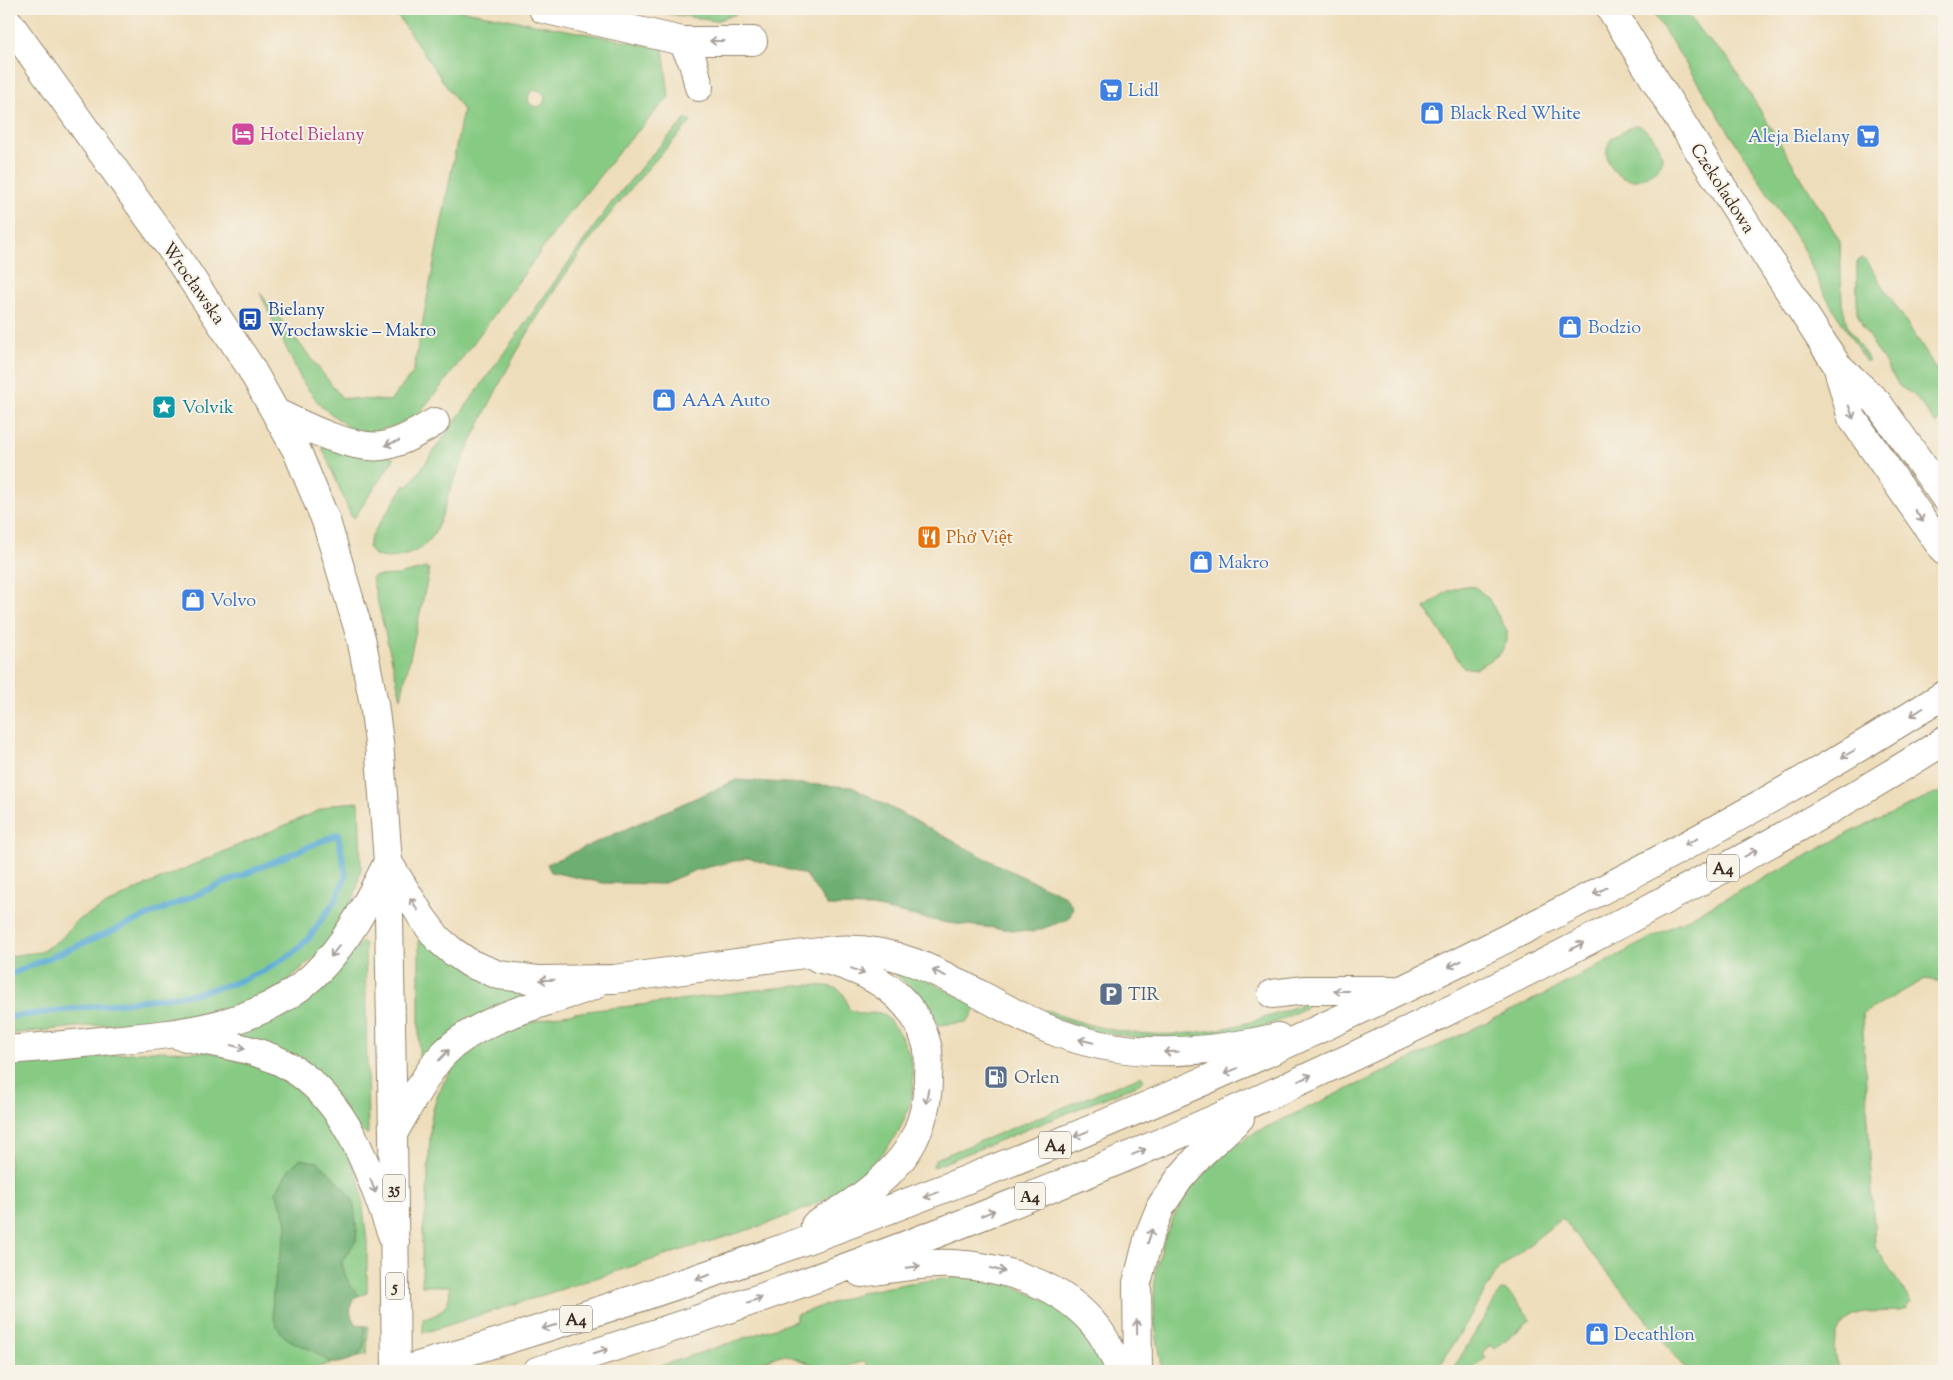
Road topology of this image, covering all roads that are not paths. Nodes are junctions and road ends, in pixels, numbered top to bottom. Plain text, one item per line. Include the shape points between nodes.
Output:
1 (543, 9) edge
2 (1611, 9) edge
3 (9, 22) edge
4 (682, 41) junction
5 (753, 41) dead end
6 (699, 87) dead end
7 (1836, 365) junction
8 (277, 413) junction
9 (436, 422) dead end
10 (1944, 496) edge
11 (1944, 551) edge
12 (1944, 695) edge
13 (1944, 741) edge
14 (388, 862) junction
15 (794, 956) junction
16 (614, 979) junction
17 (1407, 988) junction
18 (1272, 994) dead end
19 (1354, 1013) junction
20 (173, 1034) junction
21 (9, 1050) edge
22 (1261, 1099) junction
23 (393, 1134) junction
24 (395, 1242) junction
25 (749, 1260) junction
26 (796, 1286) junction
27 (396, 1371) edge
28 (401, 1371) edge
29 (537, 1371) edge
30 (1121, 1371) edge
31 (1138, 1371) edge

1 - 4 main road
2 - 7 main road, Czekoladowa
3 - 8 main road, Wrocławska via 218,317
5 -> 4 main road
4 - 6 main road via 693,62
7 - 10 main road, Czekoladowa via 1877,402
7 -> 11 main road, Czekoladowa via 1852,418
9 -> 8 main road via 385,446 364,446 327,436
8 - 14 main road, Wrocławska / 35 via 314,492 341,566 361,638 374,704
12 -> 17 main road, A4 via 1772,798 1644,868
22 -> 13 main road, A4 via 1534,969 1801,826
16 -> 14 main road via 517,978 471,964 445,946 432,932
14 -> 20 main road via 341,943 328,961 296,990 278,1002 240,1018
14 - 23 main road, 35
15 - 16 main road
19 -> 15 main road via 1310,1029 1252,1043 1192,1051 1141,1051 1106,1046 1054,1032 1012,1013 943,974 874,951 843,949
15 -> 25 main road via 836,962 886,985 903,1000 919,1024 928,1047 928,1091 916,1134 904,1156 891,1170 829,1217
23 -> 16 main road via 439,1060 461,1039 495,1020
17 -> 18 main road via 1305,990
17 - 19 main road, A4
19 -> 25 main road, A4 via 1236,1068 1008,1164
20 - 21 main road
20 -> 24 main road via 260,1054 298,1072 318,1090 338,1111 356,1141
26 -> 22 main road, А4 via 954,1227
31 -> 22 main road via 1137,1283 1149,1236 1161,1206 1202,1153
23 - 24 main road, 35
24 - 27 main road, 5
25 -> 28 main road, A4 via 568,1322
29 -> 26 main road, А4
26 -> 30 main road via 888,1269 950,1264 989,1268 1035,1281 1071,1302 1098,1328

